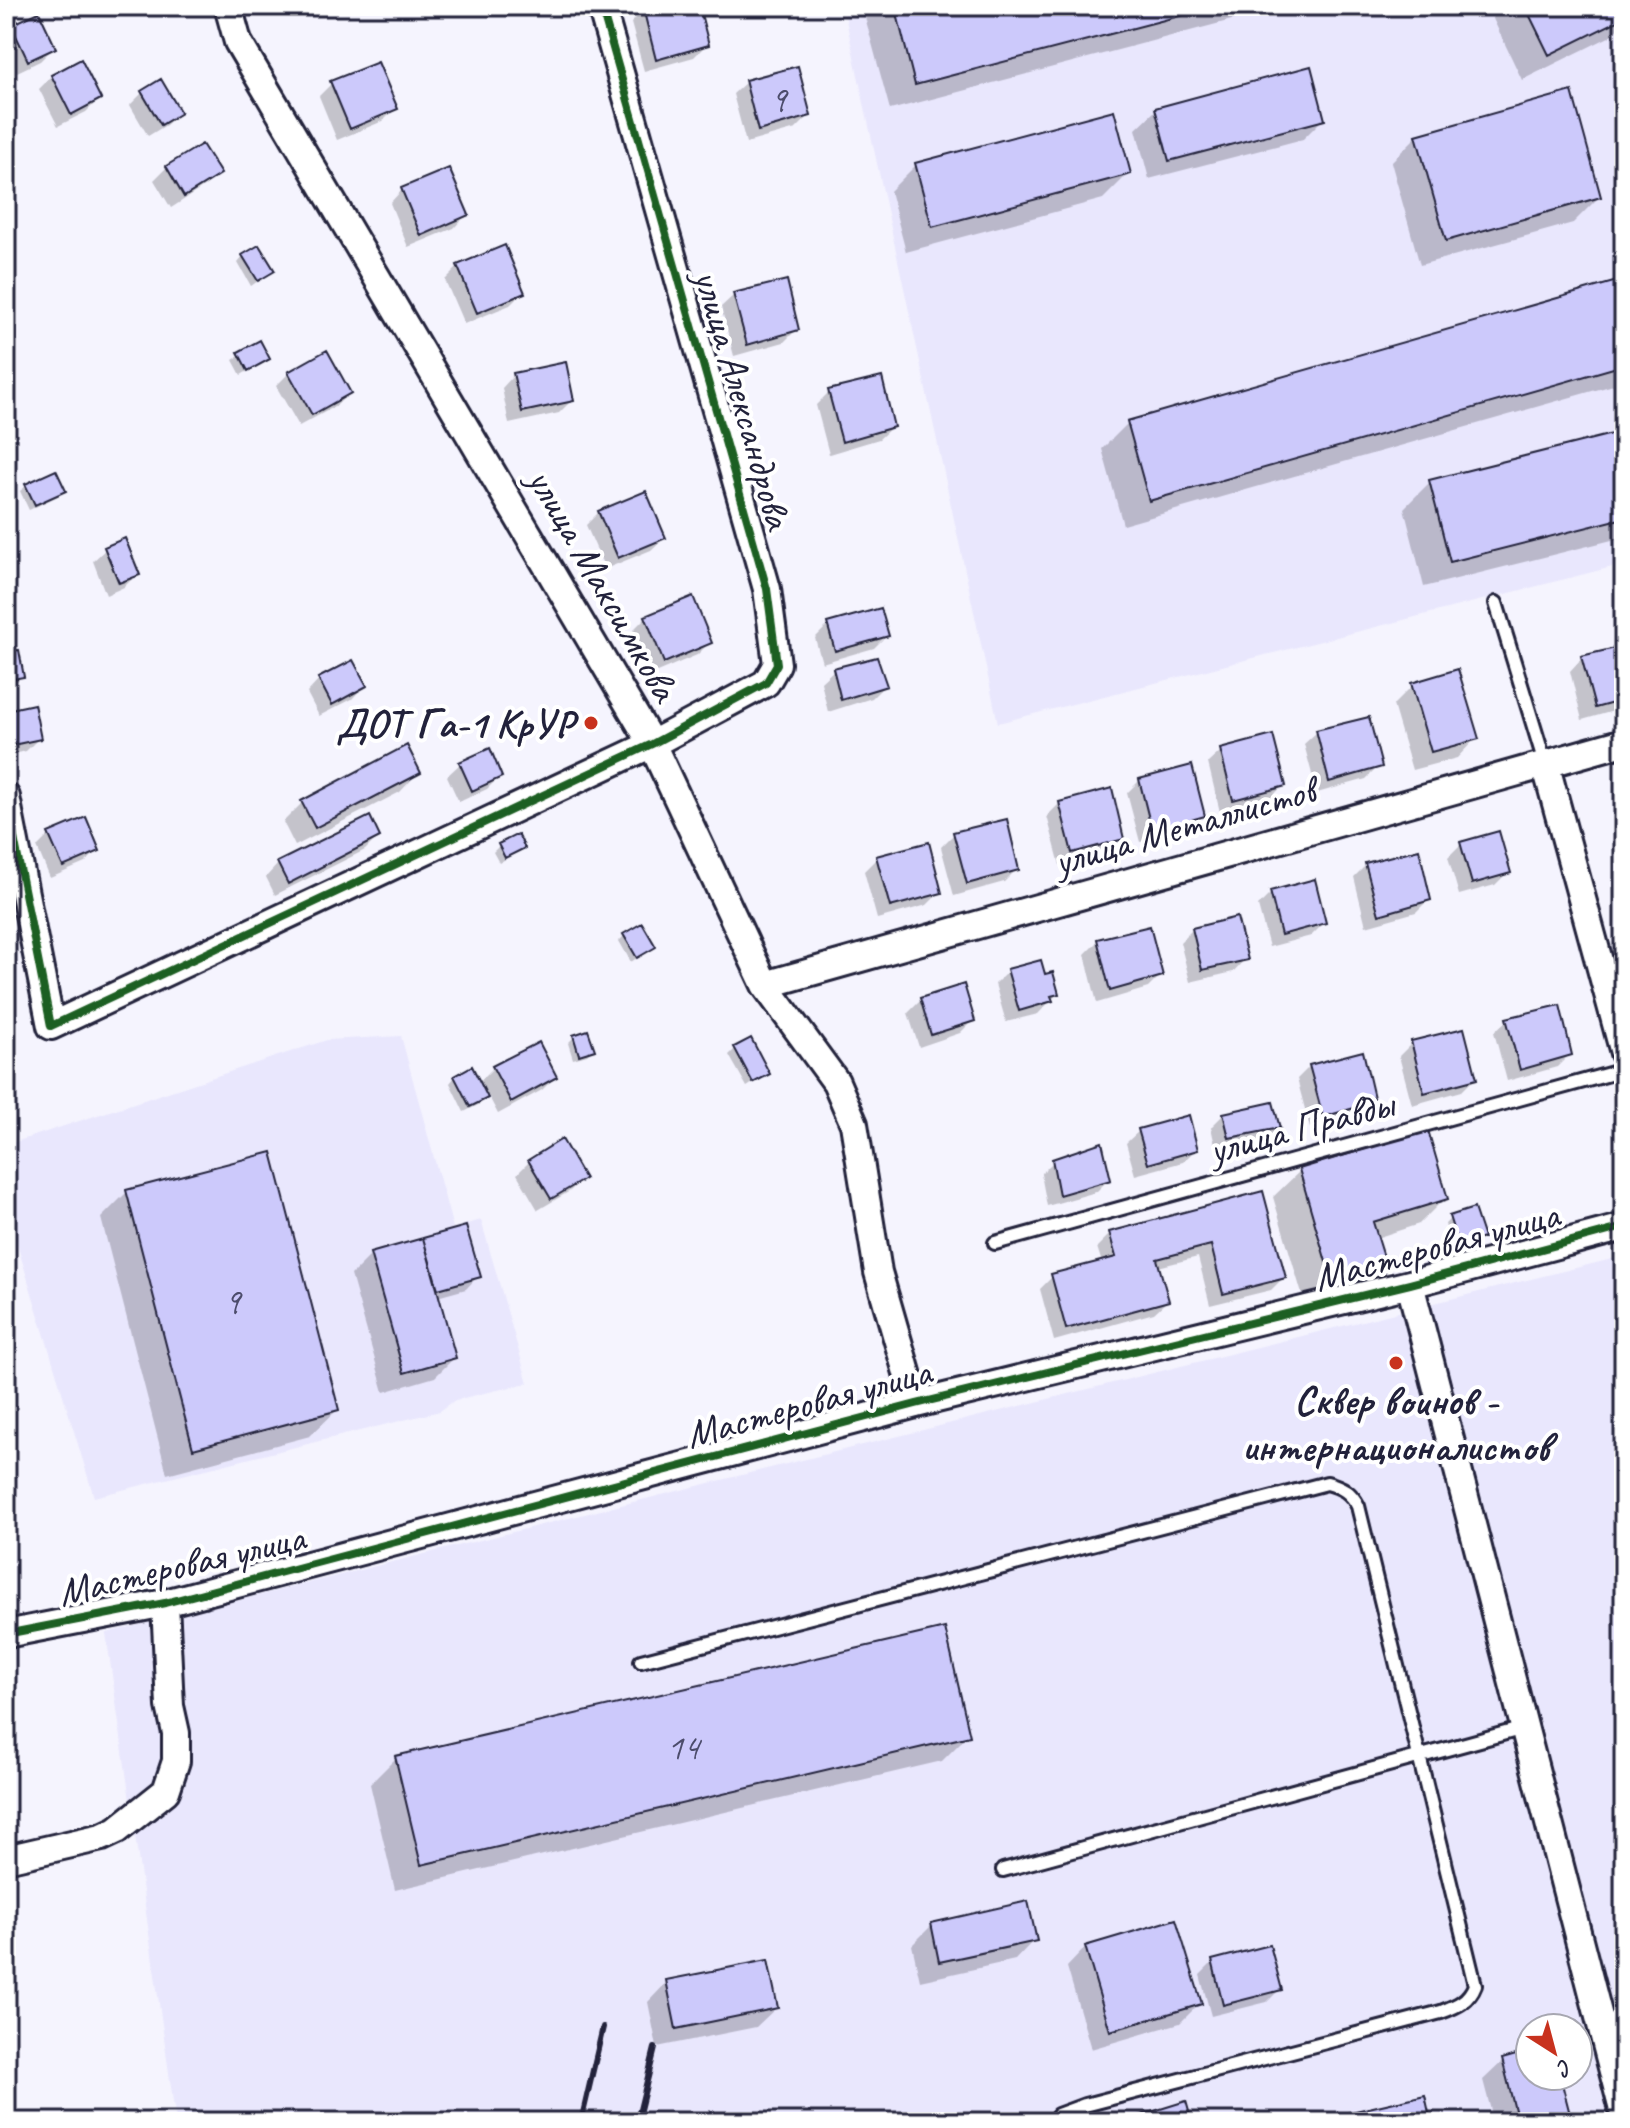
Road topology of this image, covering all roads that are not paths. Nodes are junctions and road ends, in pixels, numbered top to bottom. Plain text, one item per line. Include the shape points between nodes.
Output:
1 (228, 6) edge
2 (601, 6) edge
3 (1496, 603) dead end
4 (1624, 742) edge
5 (652, 744) junction
6 (1545, 763) junction
7 (6, 797) edge
8 (765, 985) junction
9 (1624, 1053) edge
10 (1624, 1070) edge
11 (1624, 1227) edge
12 (995, 1243) dead end
13 (1410, 1284) junction
14 (916, 1404) junction
15 (165, 1603) junction
16 (6, 1634) edge
17 (641, 1661) dead end
18 (1524, 1728) junction
19 (1420, 1756) junction
20 (6, 1859) edge
21 (1003, 1870) dead end
22 (1624, 2114) edge
23 (1053, 2122) edge

1 - 5 street, улица Максимкова via 238,42
2 - 5 street, улица Александрова via 767,589 777,664 766,683
3 - 6 lane
4 - 6 street, улица Металлистов
5 - 7 street, улица Александрова via 51,1026
5 - 8 street, улица Максимкова
6 - 8 street, улица Металлистов
6 - 9 street
8 - 14 street, улица Максимкова via 836,1082 854,1124 878,1272
10 - 12 lane, улица Правды
11 - 13 street, Мастеровая улица
13 - 14 street, Мастеровая улица
13 - 18 street
14 - 15 street, Мастеровая улица
15 - 16 street, Мастеровая улица
15 - 20 street via 176,1733 176,1761 166,1791 102,1837
17 - 19 lane via 1327,1483 1345,1489 1358,1506
18 - 19 lane
18 - 22 street
19 - 21 lane
19 - 23 lane via 1475,1985 1463,2003 1085,2105

